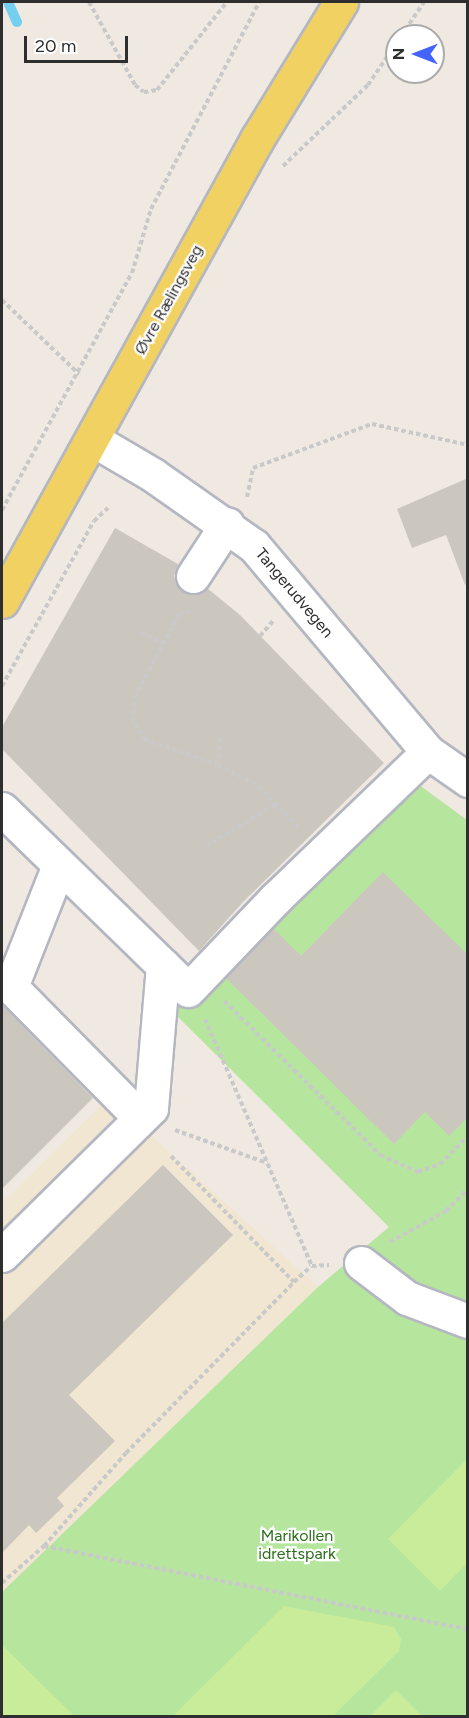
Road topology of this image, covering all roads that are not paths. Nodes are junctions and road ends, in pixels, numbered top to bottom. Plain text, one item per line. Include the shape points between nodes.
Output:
1 (341, 2) edge
2 (92, 439) junction
3 (236, 516) junction
4 (193, 576) dead end
5 (2, 601) edge
6 (428, 752) junction
7 (468, 780) edge
8 (2, 809) edge
9 (59, 865) junction
10 (163, 966) junction
11 (140, 1118) junction
12 (2, 1254) edge
13 (361, 1263) road end
14 (468, 1321) edge

1 - 2 main road, Øvre Rælingsveg via 257,139
2 - 3 street, Tangerudvegen
2 - 5 main road, Øvre Rælingsveg
3 - 4 street
3 - 6 street, Tangerudvegen via 254,546
6 - 7 street, Tangerudvegen
6 - 10 street via 200,982
8 - 9 street
9 - 10 street
9 - 11 street via 11,987
10 - 11 street via 151,1108
11 - 12 street
13 - 14 street via 407,1298

